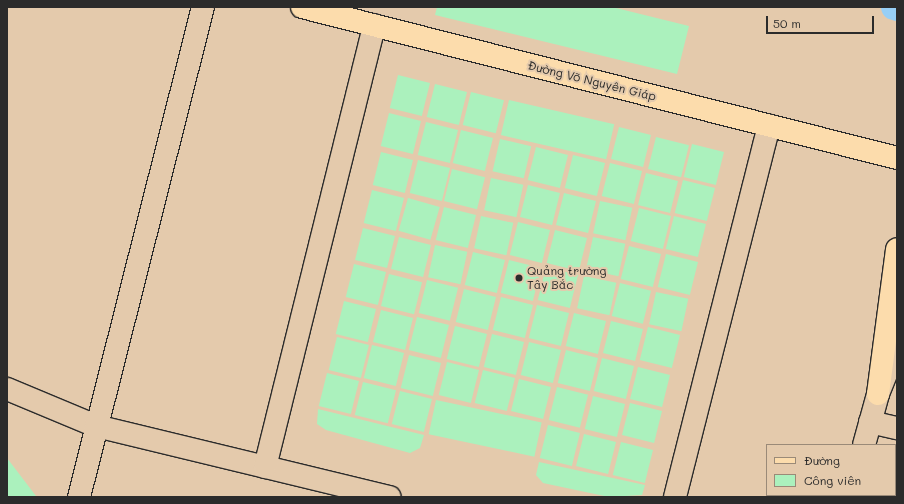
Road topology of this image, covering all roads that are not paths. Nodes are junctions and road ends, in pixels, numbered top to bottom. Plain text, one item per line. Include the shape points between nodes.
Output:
1 (203, 7) edge
2 (302, 7) edge
3 (374, 25) junction
4 (769, 126) junction
5 (892, 160) edge
6 (896, 259) edge
7 (897, 347) edge
8 (7, 389) edge
9 (878, 394) junction
10 (870, 422) junction
11 (96, 426) junction
12 (897, 428) edge
13 (864, 444) edge
14 (265, 467) junction
15 (79, 497) edge
16 (390, 497) edge
17 (675, 497) edge

1 - 11 street
2 - 3 main road, Đường Võ Nguyên Giáp
3 - 4 main road, Đường Võ Nguyên Giáp
3 - 14 street
4 - 5 main road, Đường Võ Nguyên Giáp
4 - 17 street
6 - 9 main road
7 - 9 street
8 - 11 street
9 - 10 street
10 - 12 street
10 - 13 street
11 - 14 street
11 - 15 street
14 - 16 street

